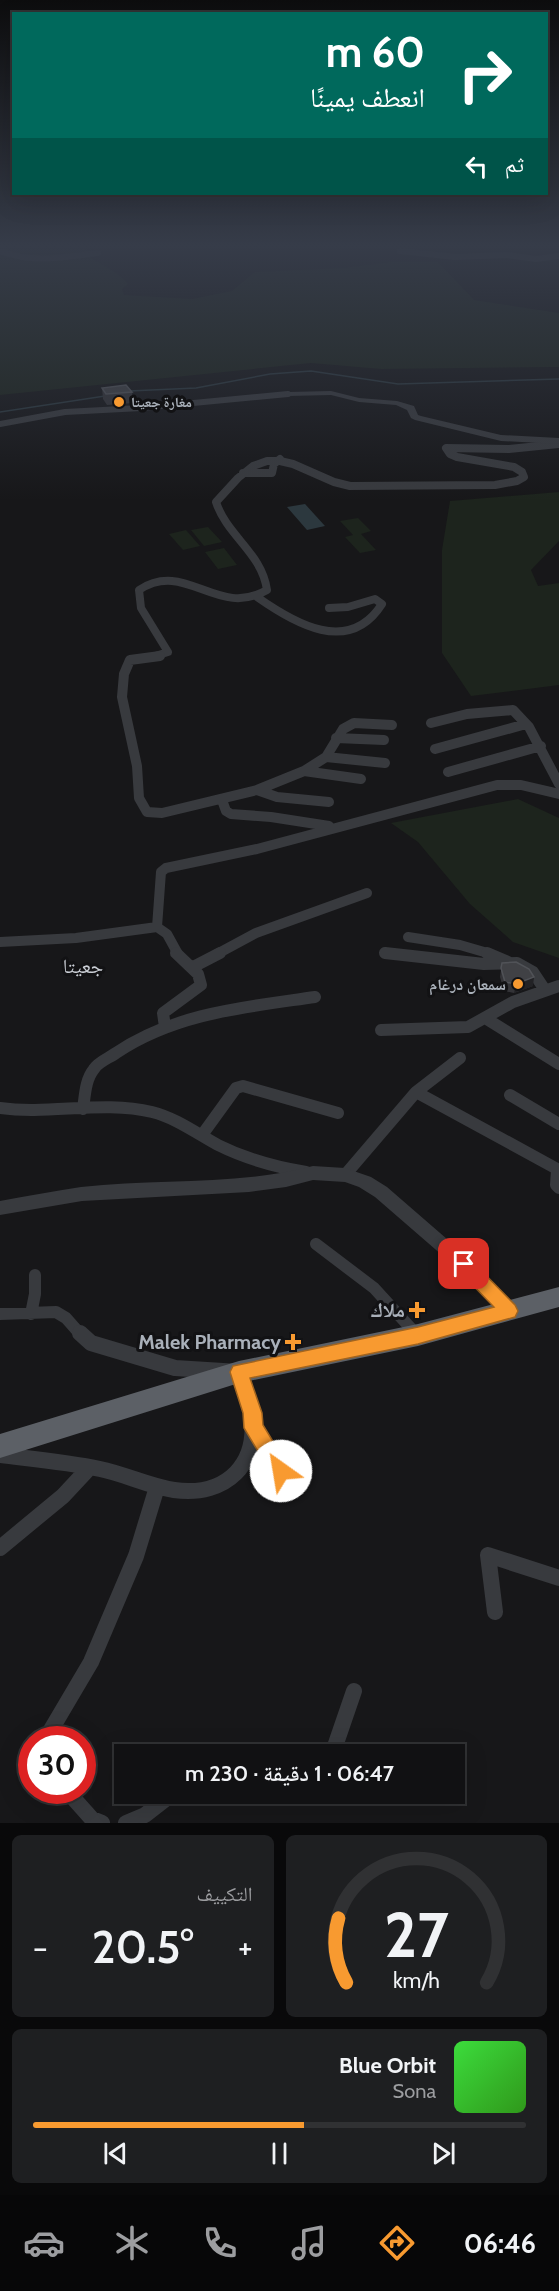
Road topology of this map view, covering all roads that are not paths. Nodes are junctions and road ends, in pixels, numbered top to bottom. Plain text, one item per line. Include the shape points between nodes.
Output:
1 (288, 394) joint
2 (0, 424) edge
3 (559, 443) edge
4 (280, 459) junction
5 (243, 473) junction
6 (256, 597) junction
7 (329, 608) dead end
8 (430, 723) dead end
9 (526, 724) junction
10 (392, 725) dead end
11 (336, 738) junction
12 (384, 740) dead end
13 (541, 746) junction
14 (435, 749) dead end
15 (326, 757) junction
16 (385, 763) dead end
17 (304, 771) junction
18 (448, 772) dead end
19 (361, 779) dead end
20 (559, 784) edge
21 (257, 790) junction
22 (559, 794) edge
23 (222, 800) junction
24 (329, 802) dead end
25 (334, 827) junction
26 (367, 893) dead end
27 (157, 927) junction
28 (408, 937) dead end
29 (0, 942) edge
30 (385, 953) dead end
31 (508, 962) junction
32 (192, 967) junction
33 (559, 986) edge
34 (545, 990) junction
35 (315, 997) dead end
36 (485, 1018) junction
37 (165, 1027) junction
38 (381, 1030) dead end
39 (459, 1058) dead end
40 (559, 1064) edge
41 (416, 1092) junction
42 (510, 1095) dead end
43 (0, 1108) edge
44 (83, 1109) junction
45 (338, 1113) dead end
46 (559, 1124) edge
47 (202, 1135) junction
48 (558, 1170) edge
49 (313, 1173) junction
50 (345, 1175) junction
51 (559, 1188) edge
52 (0, 1208) edge
53 (316, 1244) dead end
54 (35, 1275) dead end
55 (559, 1297) edge
56 (509, 1311) junction
57 (0, 1314) edge
58 (31, 1314) junction
59 (418, 1335) junction
60 (239, 1372) junction
61 (253, 1428) junction
62 (0, 1446) edge
63 (0, 1455) edge
64 (90, 1467) junction
65 (281, 1471) dead end
66 (157, 1487) junction
67 (0, 1548) edge
68 (559, 1578) edge
69 (495, 1612) dead end
70 (354, 1690) dead end
71 (53, 1726) edge
72 (336, 1744) edge
73 (79, 1804) edge
74 (161, 1804) edge
75 (102, 1823) edge
76 (126, 1823) edge

1 - 2 street via 60,412
1 - 3 street via 324,393 397,403 411,408 418,418 501,438
3 - 4 street via 509,449 446,448 457,457 514,467 524,477 495,484 350,486 332,483
4 - 5 street via 259,463
4 - 5 street via 272,473
5 - 6 street via 216,502 221,515 262,571 267,590
6 - 7 street via 295,622 328,632 353,629 372,617 381,604 375,599
6 - 23 street via 235,599 166,580 148,583 139,590 138,600 168,652 130,660 124,674 122,697 141,805 156,814
8 - 9 street via 508,710
9 - 13 street
9 - 14 street
10 - 11 street via 354,723
11 - 12 street
11 - 15 street
13 - 18 street
13 - 20 street
15 - 16 street
15 - 17 street
17 - 19 street
17 - 21 street
21 - 23 street
21 - 24 street via 278,797
22 - 25 street via 508,784
23 - 25 street via 231,814
25 - 27 street via 246,852 166,868 161,872
26 - 32 street via 256,933
27 - 29 street via 76,938
27 - 32 street via 168,933 177,953
28 - 31 street via 473,946
30 - 31 street via 484,964
31 - 34 street via 529,969
32 - 37 street via 201,978 201,985 163,1013
33 - 34 street
34 - 36 street
35 - 37 street via 225,1010
36 - 38 street via 468,1027
36 - 40 street
37 - 44 street via 141,1036 94,1068
39 - 41 street
41 - 48 street
41 - 50 street
42 - 46 street
43 - 44 street
44 - 47 street via 143,1110
45 - 47 street via 243,1086 236,1088
47 - 49 street via 270,1166
48 - 51 street
49 - 50 street
49 - 52 street via 249,1185 82,1194
50 - 56 street via 381,1192 464,1264
53 - 59 street via 374,1288
54 - 58 street
55 - 56 highway
56 - 59 highway
57 - 58 street
58 - 60 street via 56,1312 91,1343 142,1359 175,1368
59 - 60 highway
60 - 61 street
60 - 62 highway
61 - 65 street
61 - 66 street via 244,1466 227,1484 201,1492
63 - 64 street
64 - 66 street
64 - 67 street via 63,1496
66 - 71 street via 136,1556 90,1662
68 - 69 street via 488,1556
70 - 72 street
73 - 75 street via 92,1819
74 - 76 street

